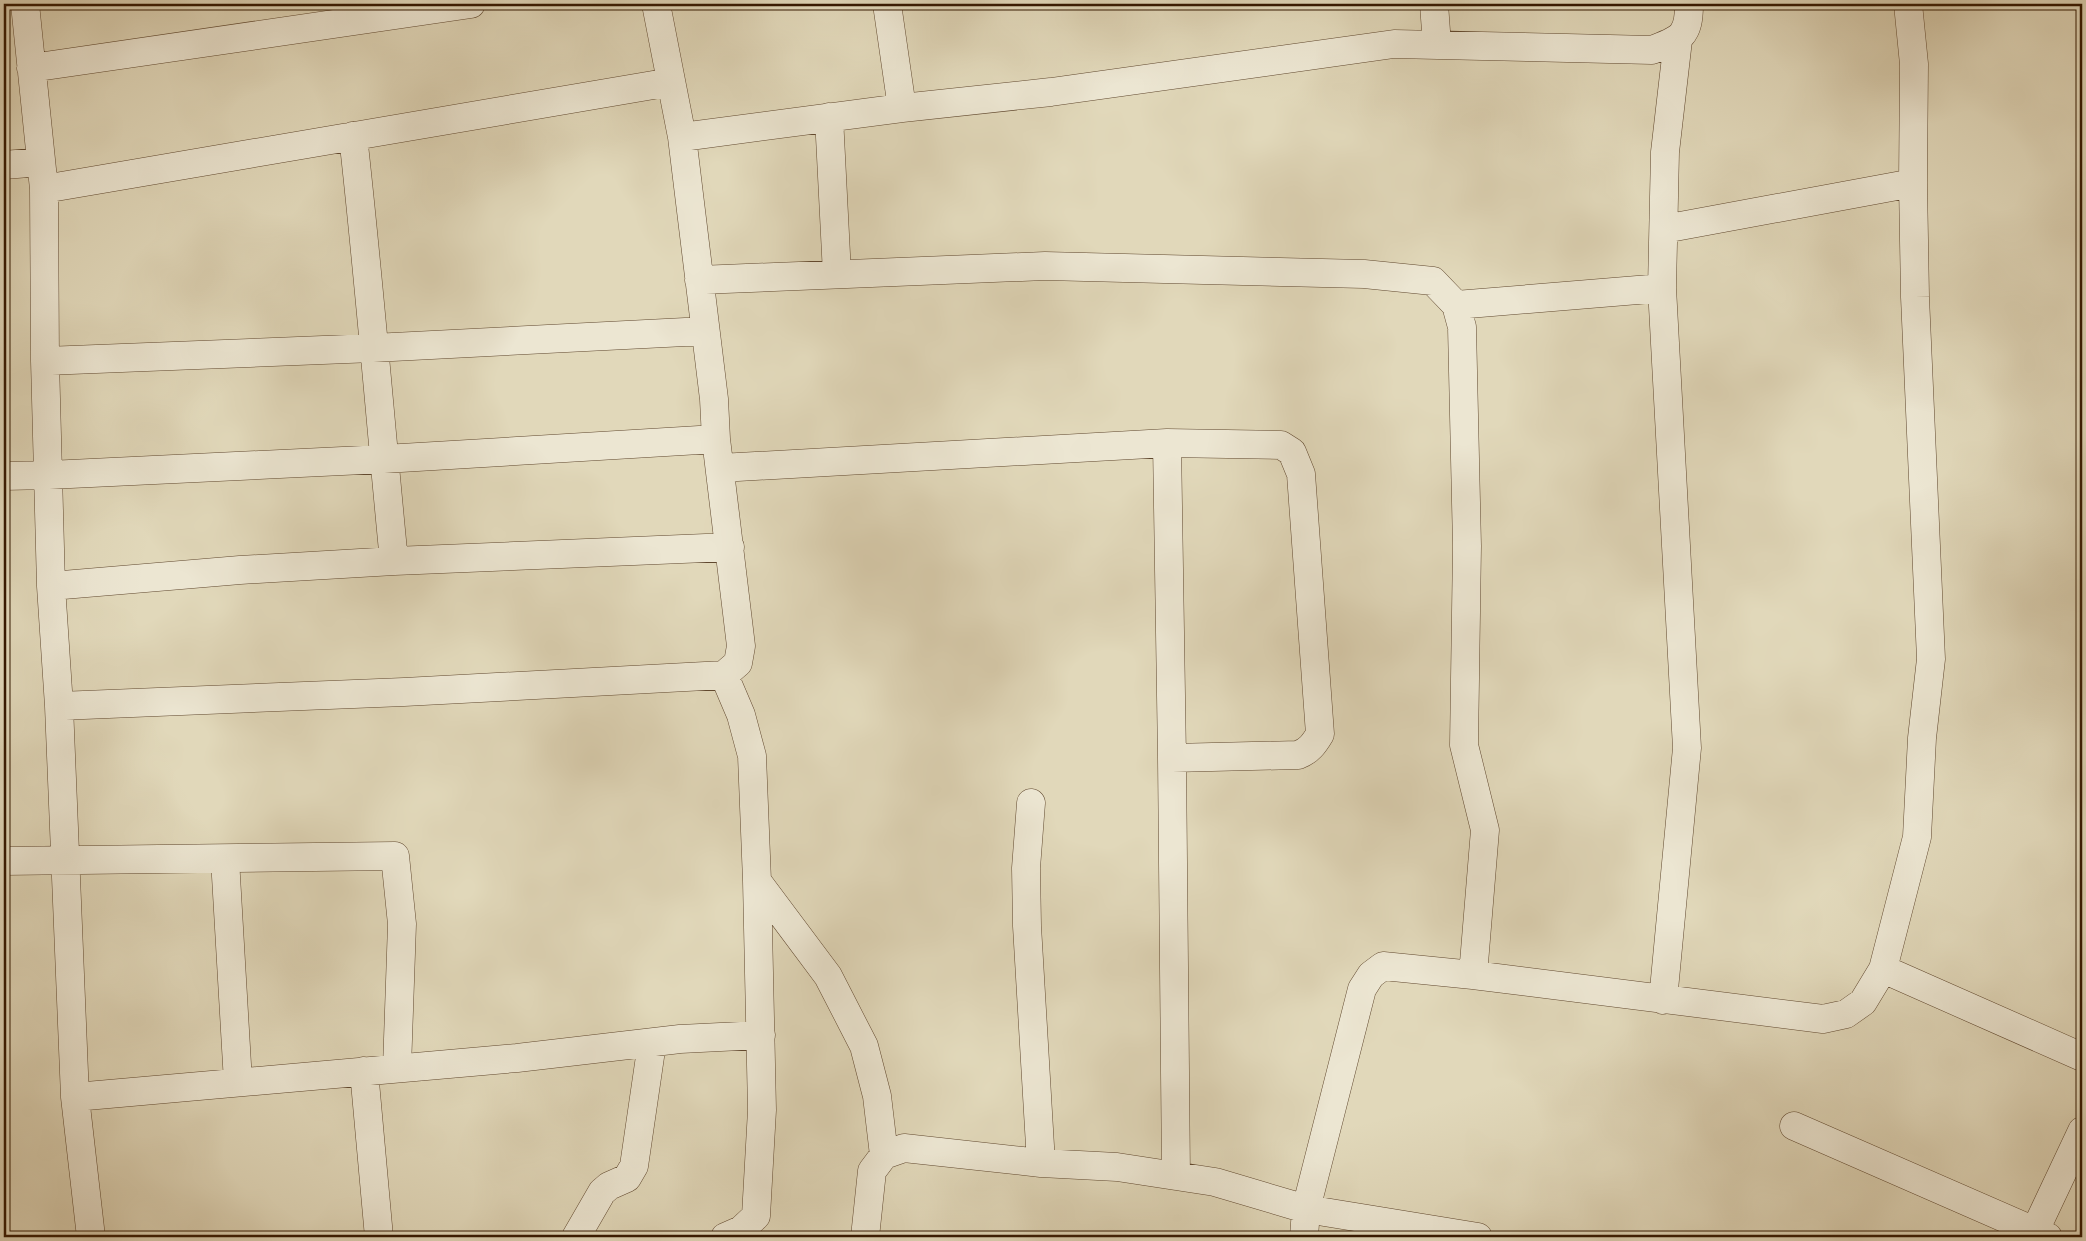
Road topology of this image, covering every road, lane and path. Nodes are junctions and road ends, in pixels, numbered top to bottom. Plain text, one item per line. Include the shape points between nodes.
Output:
1 (24, 4) edge
2 (471, 4) edge
3 (656, 4) edge
4 (887, 4) edge
5 (1434, 4) edge
6 (1689, 4) edge
7 (1908, 4) edge
8 (1678, 40) junction
9 (1437, 45) junction
10 (31, 68) junction
11 (671, 82) junction
12 (902, 108) junction
13 (829, 118) junction
14 (352, 136) junction
15 (682, 137) junction
16 (41, 162) junction
17 (4, 165) edge
18 (1913, 183) junction
19 (44, 188) junction
20 (1664, 229) junction
21 (837, 274) junction
22 (699, 280) junction
23 (1662, 288) junction
24 (1456, 305) junction
25 (705, 331) junction
26 (373, 348) junction
27 (45, 361) junction
28 (716, 439) junction
29 (1167, 443) junction
30 (384, 459) junction
31 (720, 468) junction
32 (49, 475) junction
33 (4, 476) edge
34 (730, 547) junction
35 (394, 561) junction
36 (51, 586) junction
37 (724, 675) junction
38 (59, 706) junction
39 (1172, 758) junction
40 (1031, 803) dead end
41 (225, 858) junction
42 (4, 861) edge
43 (64, 861) junction
44 (758, 881) junction
45 (1883, 969) junction
46 (1473, 976) junction
47 (1663, 1000) junction
48 (761, 1035) junction
49 (652, 1043) junction
50 (2082, 1057) edge
51 (397, 1068) junction
52 (364, 1071) junction
53 (238, 1082) junction
54 (75, 1097) junction
55 (1794, 1126) dead end
56 (2082, 1132) edge
57 (884, 1155) junction
58 (1041, 1163) junction
59 (1176, 1176) junction
60 (1306, 1209) junction
61 (2038, 1235) edge
62 (91, 1237) edge
63 (379, 1237) edge
64 (576, 1237) edge
65 (724, 1237) edge
66 (865, 1237) edge
67 (1304, 1237) edge
68 (1478, 1237) edge

1 - 10 street
2 - 10 street
3 - 11 street
4 - 12 street
5 - 9 street
6 - 8 street via 1689,22
7 - 18 street via 1914,64
8 - 9 street via 1652,50
8 - 20 street via 1665,152
9 - 12 street via 1394,44 1052,92
10 - 16 street
11 - 14 street
11 - 15 street
12 - 13 street
13 - 15 street
13 - 21 street
14 - 19 street
14 - 26 street
15 - 22 street
16 - 17 street
16 - 19 street
18 - 20 street
18 - 45 street via 1931,660 1922,738 1917,837
19 - 27 street
20 - 23 street
21 - 22 street
21 - 24 street via 1045,266 1364,274 1433,281
22 - 25 street
23 - 24 street
23 - 47 street via 1687,748
24 - 46 street via 1462,326 1467,546 1464,745 1486,830
25 - 26 street
25 - 28 street
26 - 27 street
26 - 30 street
27 - 32 street
28 - 30 street
28 - 31 street
29 - 31 street
29 - 39 street
29 - 39 street via 1280,445 1292,452 1301,474 1320,734 1314,745 1298,755
30 - 32 street
30 - 35 street
31 - 34 street
32 - 33 street
32 - 36 street
34 - 35 street
34 - 37 street via 741,646 738,663
35 - 36 street
36 - 38 street
37 - 38 street
37 - 44 street via 741,715 752,756
38 - 43 street
39 - 59 street
40 - 58 street via 1026,868 1027,926
41 - 43 street
41 - 51 street via 395,856 402,924
41 - 53 street
42 - 43 street
43 - 54 street
44 - 48 street
44 - 57 street via 828,976 864,1046 878,1096
45 - 47 street via 1863,1002 1846,1014 1823,1020
45 - 50 street
46 - 47 street
46 - 60 street via 1383,966 1370,975 1362,989
48 - 49 street
48 - 65 street via 762,1110 756,1216 742,1230
49 - 51 street
49 - 64 street via 634,1166 627,1178 602,1192
51 - 52 street
52 - 53 street
52 - 63 street
53 - 54 street
54 - 62 street
55 - 61 street
56 - 61 street
57 - 58 street via 904,1148
57 - 66 street via 872,1170
58 - 59 street via 1117,1167
59 - 60 street via 1215,1182
60 - 67 street
60 - 68 street

